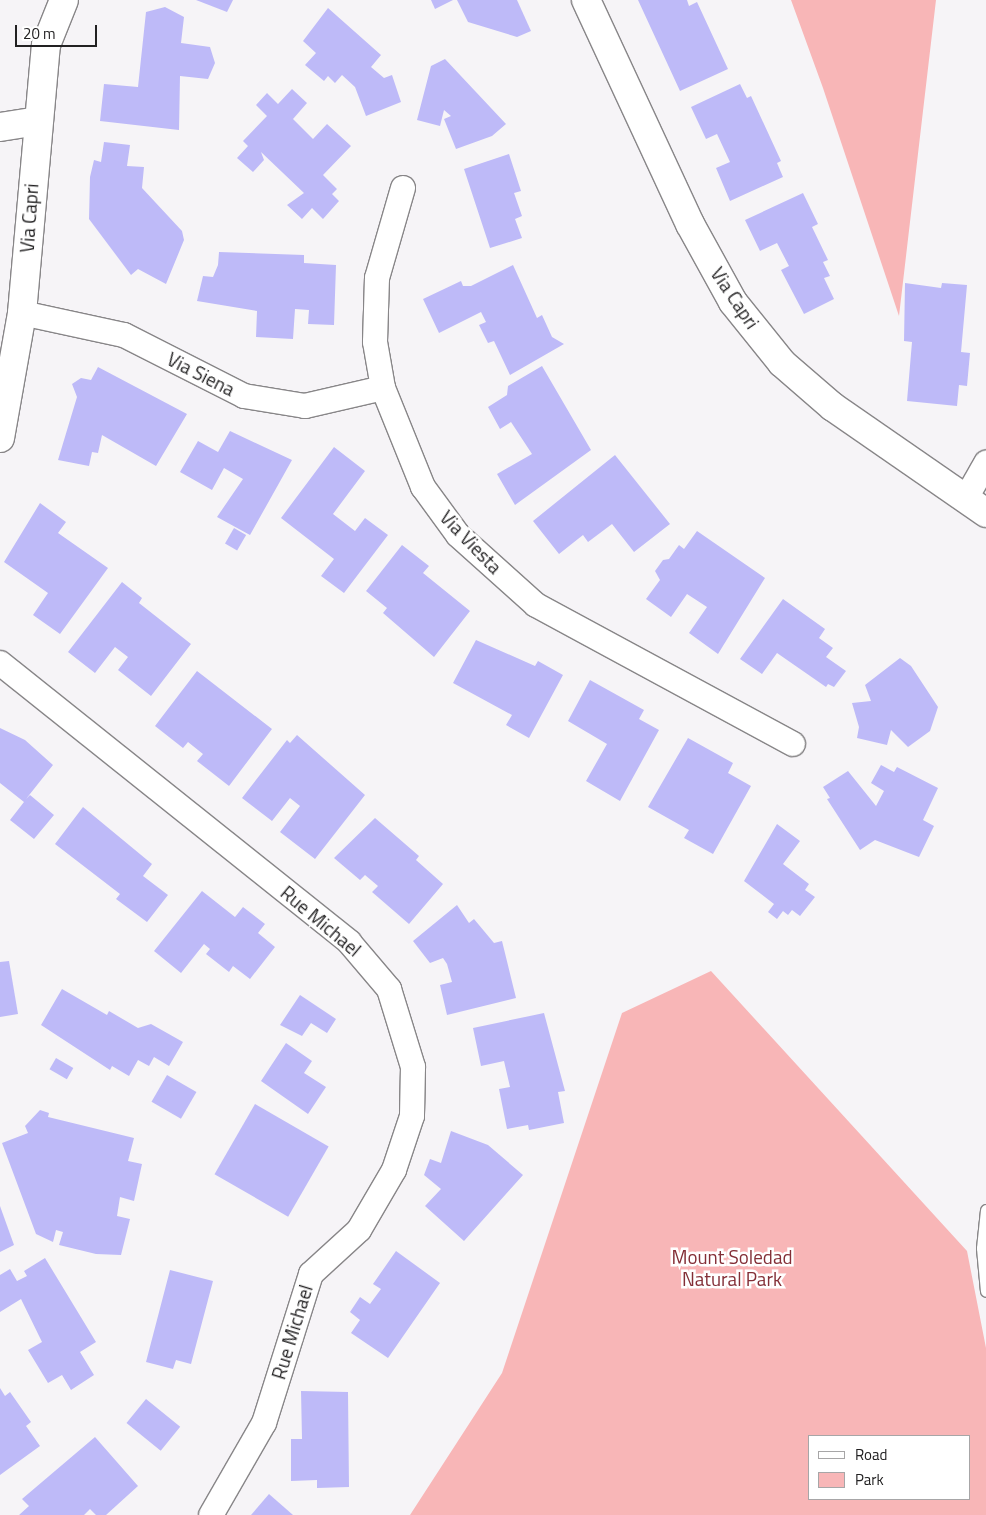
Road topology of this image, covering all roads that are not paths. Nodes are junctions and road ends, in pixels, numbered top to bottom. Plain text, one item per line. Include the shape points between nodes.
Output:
1 (64, 0) edge
2 (586, 0) edge
3 (37, 121) junction
4 (0, 127) edge
5 (403, 188) dead end
6 (22, 313) junction
7 (383, 388) junction
8 (0, 438) edge
9 (986, 463) edge
10 (976, 506) edge
11 (0, 663) edge
12 (793, 744) dead end
13 (986, 1210) edge
14 (986, 1291) edge
15 (211, 1515) edge

1 - 3 street, Via Capri via 46,45
2 - 10 street, Via Capri via 690,224 733,302 782,364 833,407
3 - 4 street
3 - 6 street, Via Capri
5 - 7 street, Via Viesta via 377,278 375,342
6 - 7 street, Via Siena via 124,335 244,396 305,406
6 - 8 street, Via Capri
7 - 12 street, Via Viesta via 422,487 458,535 536,606
9 - 10 street
11 - 15 street, Rue Michael via 349,942 390,989 413,1067 412,1116 394,1170 359,1230 311,1274 264,1423
13 - 14 lane via 982,1248

